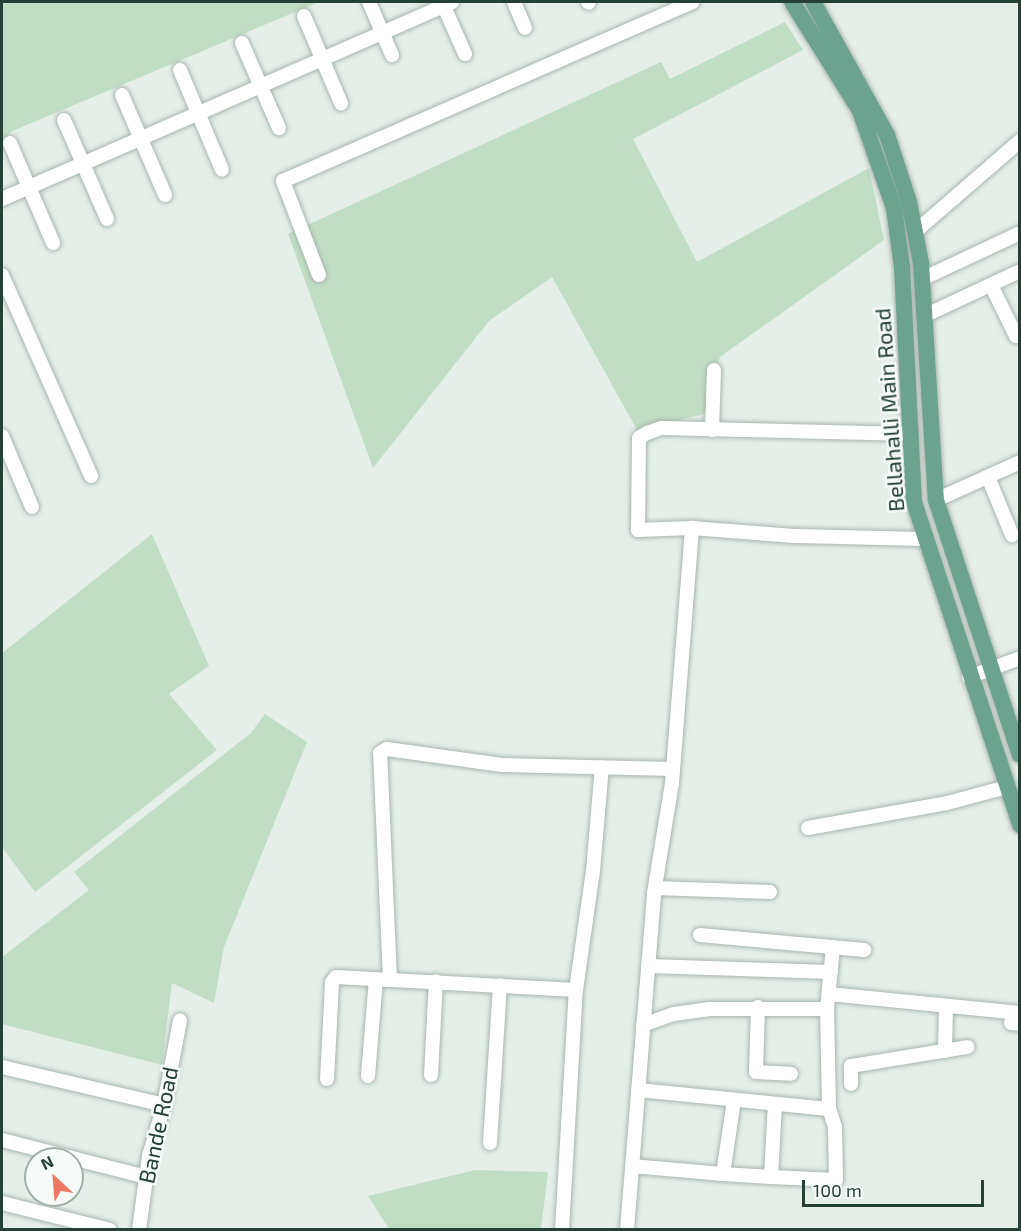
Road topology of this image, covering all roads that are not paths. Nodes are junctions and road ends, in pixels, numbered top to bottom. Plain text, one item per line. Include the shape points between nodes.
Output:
1 (369, 2) edge
2 (514, 2) edge
3 (693, 2) edge
4 (792, 2) edge
5 (813, 2) edge
6 (446, 3) edge
7 (304, 16) dead end
8 (525, 28) dead end
9 (382, 32) junction
10 (242, 43) dead end
11 (465, 54) dead end
12 (392, 55) dead end
13 (322, 58) junction
14 (180, 70) dead end
15 (260, 86) junction
16 (122, 95) dead end
17 (341, 103) dead end
18 (198, 113) junction
19 (64, 120) dead end
20 (279, 128) dead end
21 (140, 138) junction
22 (1020, 141) edge
23 (10, 143) dead end
24 (83, 163) junction
25 (222, 170) dead end
26 (29, 187) junction
27 (165, 195) dead end
28 (2, 199) edge
29 (107, 219) dead end
30 (916, 231) junction
31 (1020, 233) edge
32 (53, 243) dead end
33 (1020, 271) edge
34 (319, 274) dead end
35 (2, 275) edge
36 (922, 279) junction
37 (991, 285) junction
38 (924, 315) junction
39 (1020, 334) edge
40 (714, 370) dead end
41 (712, 430) junction
42 (911, 434) junction
43 (2, 436) edge
44 (1020, 462) edge
45 (91, 476) dead end
46 (988, 477) junction
47 (936, 500) junction
48 (32, 507) dead end
49 (692, 528) junction
50 (1012, 535) dead end
51 (926, 539) junction
52 (1020, 658) edge
53 (989, 670) junction
54 (969, 677) junction
55 (1020, 755) edge
56 (602, 767) junction
57 (673, 769) junction
58 (1006, 787) junction
59 (1020, 825) edge
60 (808, 828) dead end
61 (655, 888) junction
62 (770, 892) dead end
63 (700, 935) dead end
64 (833, 946) junction
65 (864, 950) dead end
66 (648, 966) junction
67 (831, 972) junction
68 (383, 979) junction
69 (436, 981) junction
70 (500, 985) junction
71 (576, 990) junction
72 (829, 994) junction
73 (946, 1006) junction
74 (758, 1007) junction
75 (827, 1009) junction
76 (180, 1020) dead end
77 (1017, 1020) edge
78 (643, 1025) junction
79 (967, 1047) dead end
80 (945, 1051) junction
81 (2, 1066) edge
82 (791, 1074) dead end
83 (430, 1075) dead end
84 (368, 1076) dead end
85 (327, 1079) dead end
86 (851, 1084) dead end
87 (638, 1090) junction
88 (734, 1100) junction
89 (774, 1104) junction
90 (164, 1105) junction
91 (829, 1109) junction
92 (2, 1140) edge
93 (490, 1143) dead end
94 (632, 1166) junction
95 (723, 1173) junction
96 (146, 1177) junction
97 (771, 1177) junction
98 (2, 1206) edge
99 (57, 1223) edge
100 (110, 1230) edge
101 (139, 1230) edge
102 (562, 1230) edge
103 (627, 1230) edge

1 - 9 street
2 - 8 street
3 - 34 street via 283,181
4 - 42 main road, Bellahalli Main Road via 860,111 894,208 902,267
5 - 30 main road, Bellahalli Main Road via 887,135
6 - 9 street
6 - 11 street
7 - 13 street
9 - 12 street
9 - 13 street
10 - 15 street
13 - 15 street
13 - 17 street
14 - 18 street
15 - 18 street
15 - 20 street
16 - 21 street
18 - 21 street
18 - 25 street
19 - 24 street
21 - 24 street
21 - 27 street
22 - 30 street
23 - 26 street
24 - 26 street
24 - 29 street
26 - 28 street
26 - 32 street
30 - 36 main road, Bellahalli Main Road
31 - 36 street
33 - 37 street
35 - 45 street
36 - 38 main road, Bellahalli Main Road
37 - 38 street
37 - 39 street via 1016,336
38 - 47 main road, Bellahalli Main Road
40 - 41 street
41 - 42 street
41 - 49 street via 661,428 639,438 638,530
42 - 51 main road, Bellahalli Main Road via 914,502
43 - 48 street
44 - 46 street
46 - 47 street
46 - 50 street
47 - 53 main road, Bellahalli Main Road
49 - 51 street via 794,536
49 - 57 street
51 - 54 main road, Bellahalli Main Road
52 - 53 street
53 - 54 street
53 - 55 main road, Bellahalli Main Road
54 - 58 main road, Bellahalli Main Road
56 - 57 street
56 - 68 street via 502,765 387,749 380,753
56 - 71 street via 593,871
57 - 61 street
58 - 59 main road, Bellahalli Main Road
58 - 60 street via 947,803
61 - 62 street
61 - 66 street
63 - 64 street
64 - 65 street
64 - 67 street
66 - 67 street
66 - 78 street
67 - 72 street
68 - 69 street
68 - 84 street
68 - 85 street via 341,976 332,982
69 - 70 street
69 - 83 street
70 - 71 street
70 - 93 street
71 - 102 street
72 - 73 street
72 - 75 street
73 - 77 street
73 - 80 street
74 - 75 street
74 - 78 street via 674,1014
74 - 82 street via 756,1072
75 - 91 street
76 - 90 street, Bande Road
78 - 87 street
79 - 80 street
80 - 86 street via 851,1066
81 - 90 street
87 - 88 street
87 - 94 street
88 - 89 street
88 - 95 street
89 - 91 street
89 - 97 street
90 - 96 street, Bande Road
91 - 97 street via 835,1127 836,1180
92 - 96 street
94 - 95 street
94 - 103 street
95 - 97 street
96 - 101 street, Bande Road
98 - 99 street
99 - 100 street

